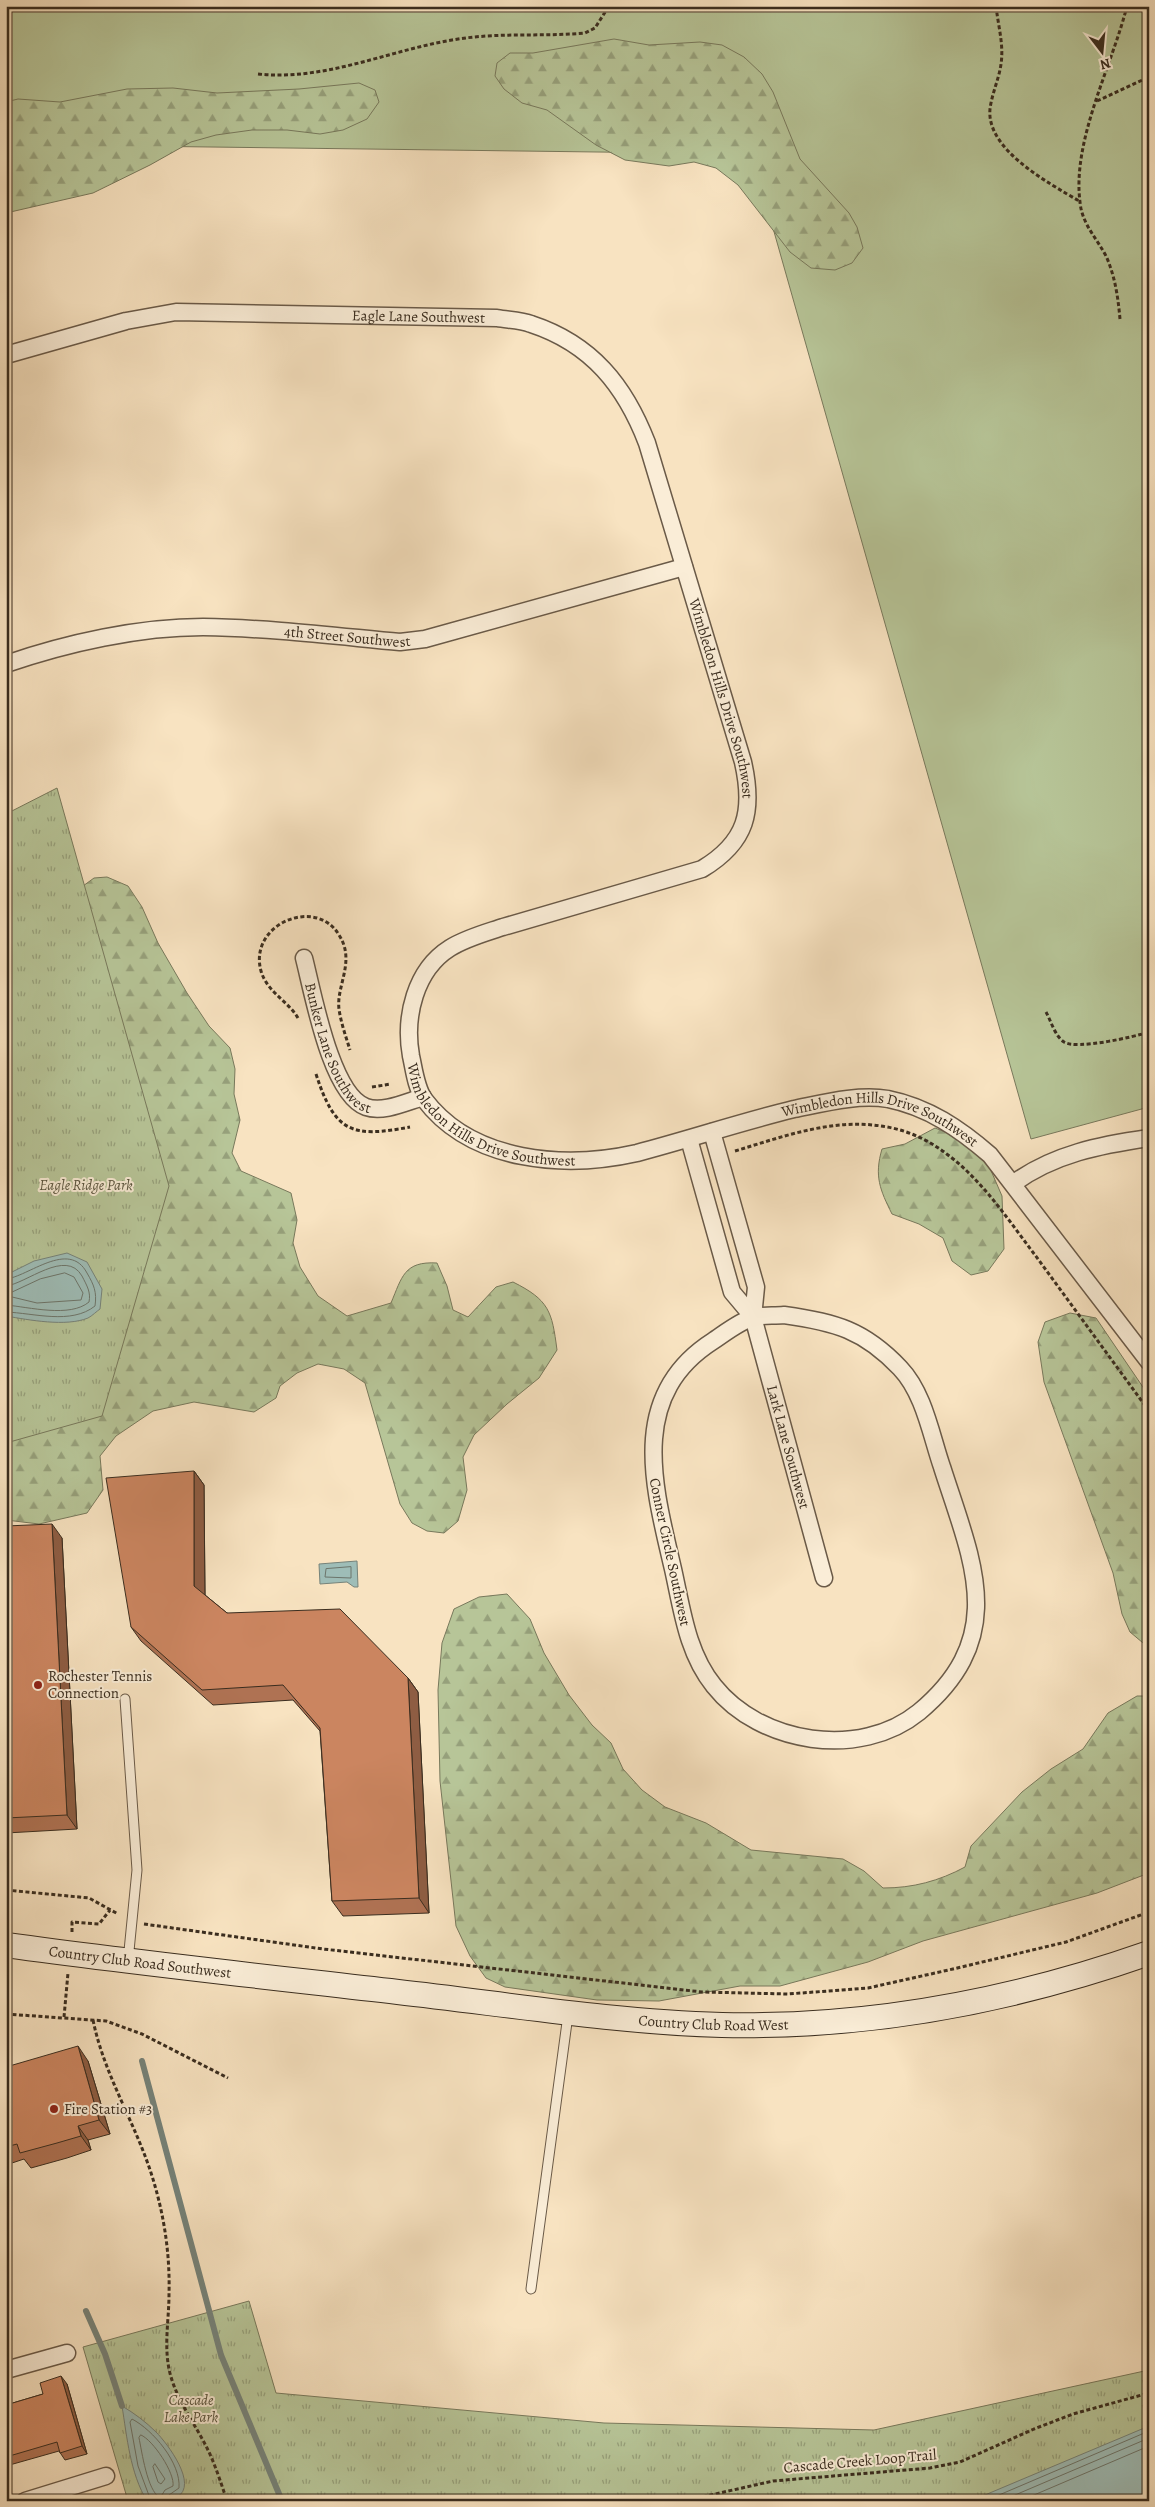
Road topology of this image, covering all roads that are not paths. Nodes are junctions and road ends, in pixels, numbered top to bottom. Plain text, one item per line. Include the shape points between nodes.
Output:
1 (6, 355) edge
2 (684, 568) junction
3 (6, 664) edge
4 (304, 958) dead end
5 (423, 1098) junction
6 (712, 1132) junction
7 (1149, 1138) edge
8 (689, 1139) junction
9 (1014, 1183) junction
10 (753, 1317) junction
11 (1147, 1363) edge
12 (824, 1578) dead end
13 (125, 1699) dead end
14 (6, 1945) edge
15 (1149, 1953) edge
16 (128, 1961) junction
17 (274, 1978) joint
18 (568, 2012) junction
19 (531, 2289) dead end
20 (67, 2353) dead end
21 (6, 2370) edge
22 (106, 2476) dead end
23 (24, 2501) edge

1 - 2 street, Eagle Lane Southwest via 126,321 176,312 497,318 530,323 578,347 626,395 647,443
2 - 3 street, 4th Street Southwest via 426,639 400,642 242,628 159,629 97,639
2 - 5 street, Wimbledon Hills Drive Southwest via 743,762 749,807 743,828 718,860 702,869 496,929 449,948 430,968 416,990 409,1017 409,1045
4 - 5 street, Bunker Lane Southwest via 335,1072 353,1099 367,1107 381,1108
5 - 8 street, Wimbledon Hills Drive Southwest via 452,1125 471,1137 516,1156 578,1162 609,1159
6 - 8 street, Wimbledon Hills Drive Southwest
6 - 9 street, Wimbledon Hills Drive Southwest via 815,1105 851,1099 886,1099 914,1106 966,1133 990,1154
6 - 10 street, Lark Lane Southwest via 756,1287
7 - 9 street via 1103,1145 1057,1158
8 - 10 street, Lark Lane Southwest via 732,1292
9 - 11 street, Wimbledon Hills Drive Southwest
10 - 10 street, Conner Circle Southwest via 691,1357 664,1398 656,1419 652,1443 654,1489 690,1643 712,1685 746,1716 802,1738 836,1740 863,1737 889,1729 915,1715 939,1694 958,1668 976,1619 974,1566 924,1411 903,1370 866,1339 845,1327 784,1315
10 - 12 street, Lark Lane Southwest
13 - 16 lane via 137,1870
14 - 16 main road, Country Club Road Southwest
15 - 18 main road, Country Club Road West via 1094,1972 1006,1995 902,2014 794,2024 720,2025
16 - 17 main road, Country Club Road Southwest
17 - 18 main road, Country Club Road West
18 - 19 lane
20 - 21 street
22 - 23 street

